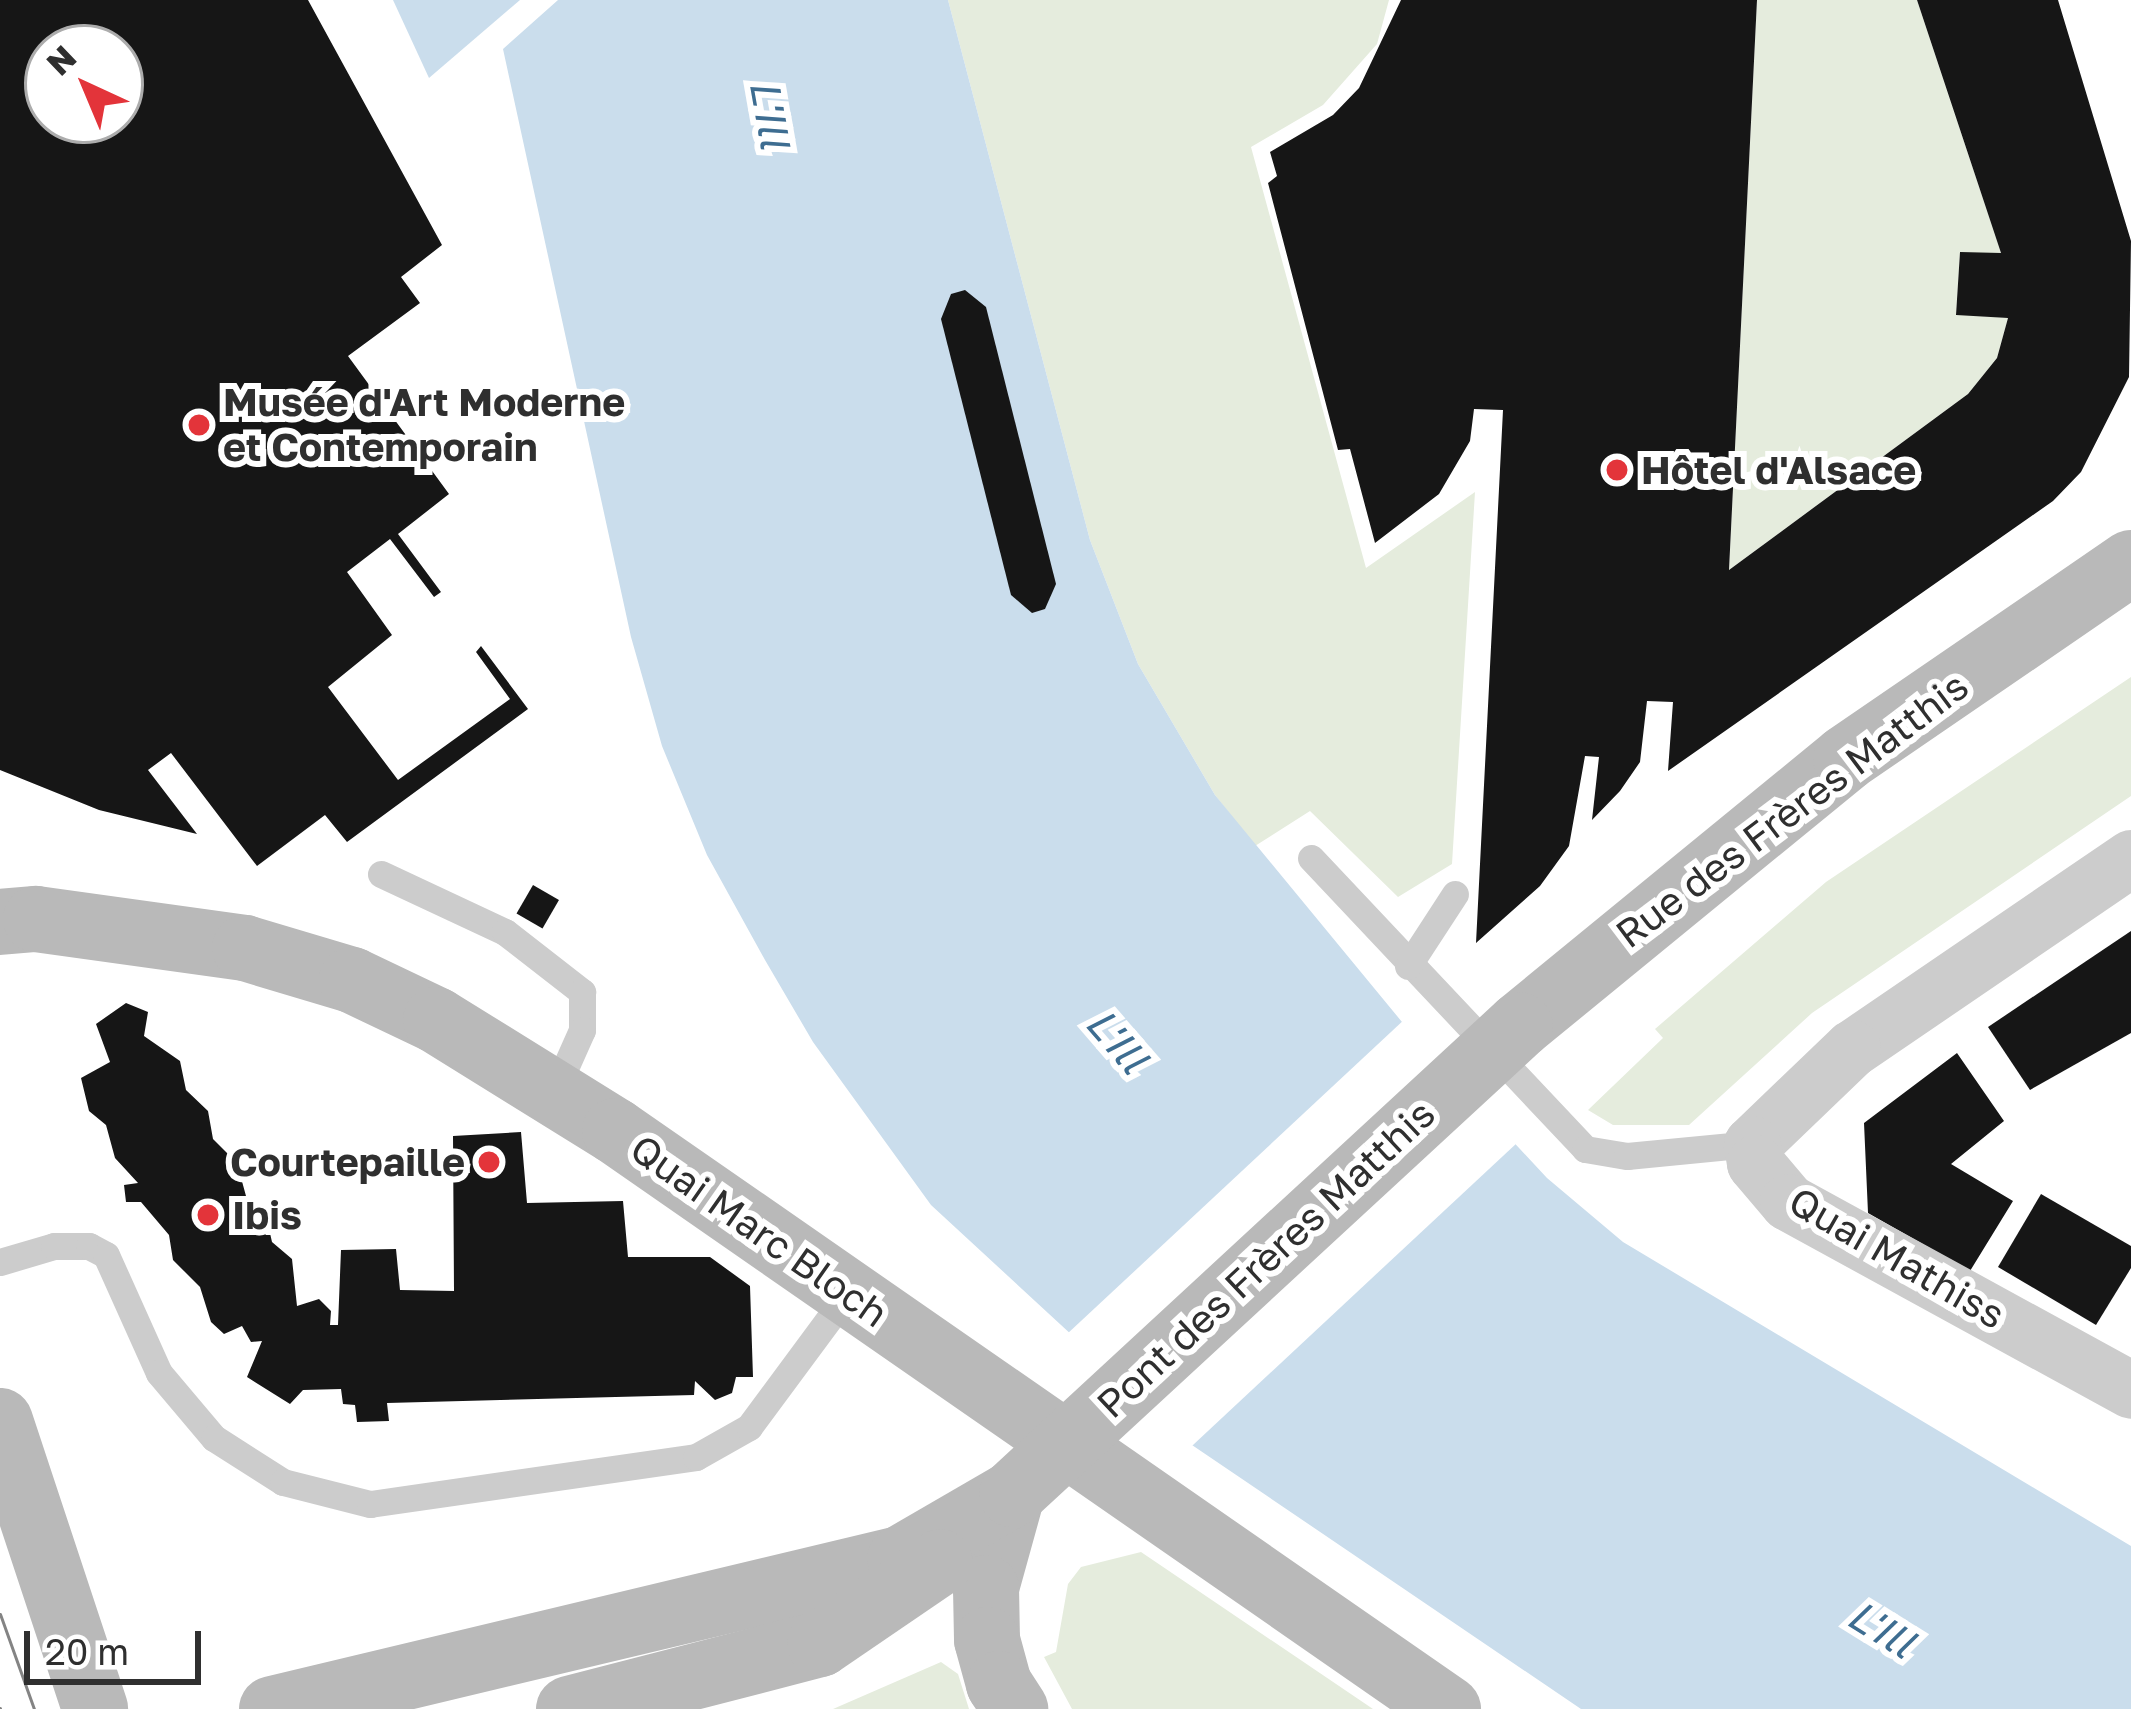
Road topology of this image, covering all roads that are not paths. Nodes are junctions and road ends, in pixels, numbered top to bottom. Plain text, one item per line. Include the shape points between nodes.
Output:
1 (2131, 563) edge
2 (1311, 857) dead end
3 (2131, 858) edge
4 (381, 874) dead end
5 (1455, 894) dead end
6 (0, 922) edge
7 (1408, 967) junction
8 (1520, 1025) joint
9 (554, 1093) junction
10 (1752, 1144) junction
11 (0, 1262) edge
12 (848, 1293) junction
13 (2131, 1390) edge
14 (0, 1421) edge
15 (1012, 1494) junction
16 (95, 1709) edge
17 (272, 1709) edge
18 (569, 1709) edge
19 (1016, 1709) edge
20 (1448, 1709) edge

1 - 8 street, Rue des Frères Matthis via 1846,758
2 - 7 lane
3 - 10 street via 1871,1034
4 - 9 lane via 506,932 582,992 582,1030
5 - 7 lane
6 - 9 street, Quai Marc Bloch via 118,928 300,962 397,999
7 - 10 lane via 1585,1148 1627,1156
8 - 15 street, Pont des Frères Matthis, bridge
9 - 12 street, Quai Marc Bloch
10 - 13 street, Quai Mathiss via 1755,1163 1788,1202
11 - 12 lane via 54,1246 89,1246 106,1256 159,1373 214,1438 283,1482 370,1504 695,1457 749,1427
12 - 20 street, Quai Marc Bloch
14 - 16 street
15 - 17 street via 900,1558
15 - 18 street via 920,1580 820,1644
15 - 19 street via 986,1588 987,1640

